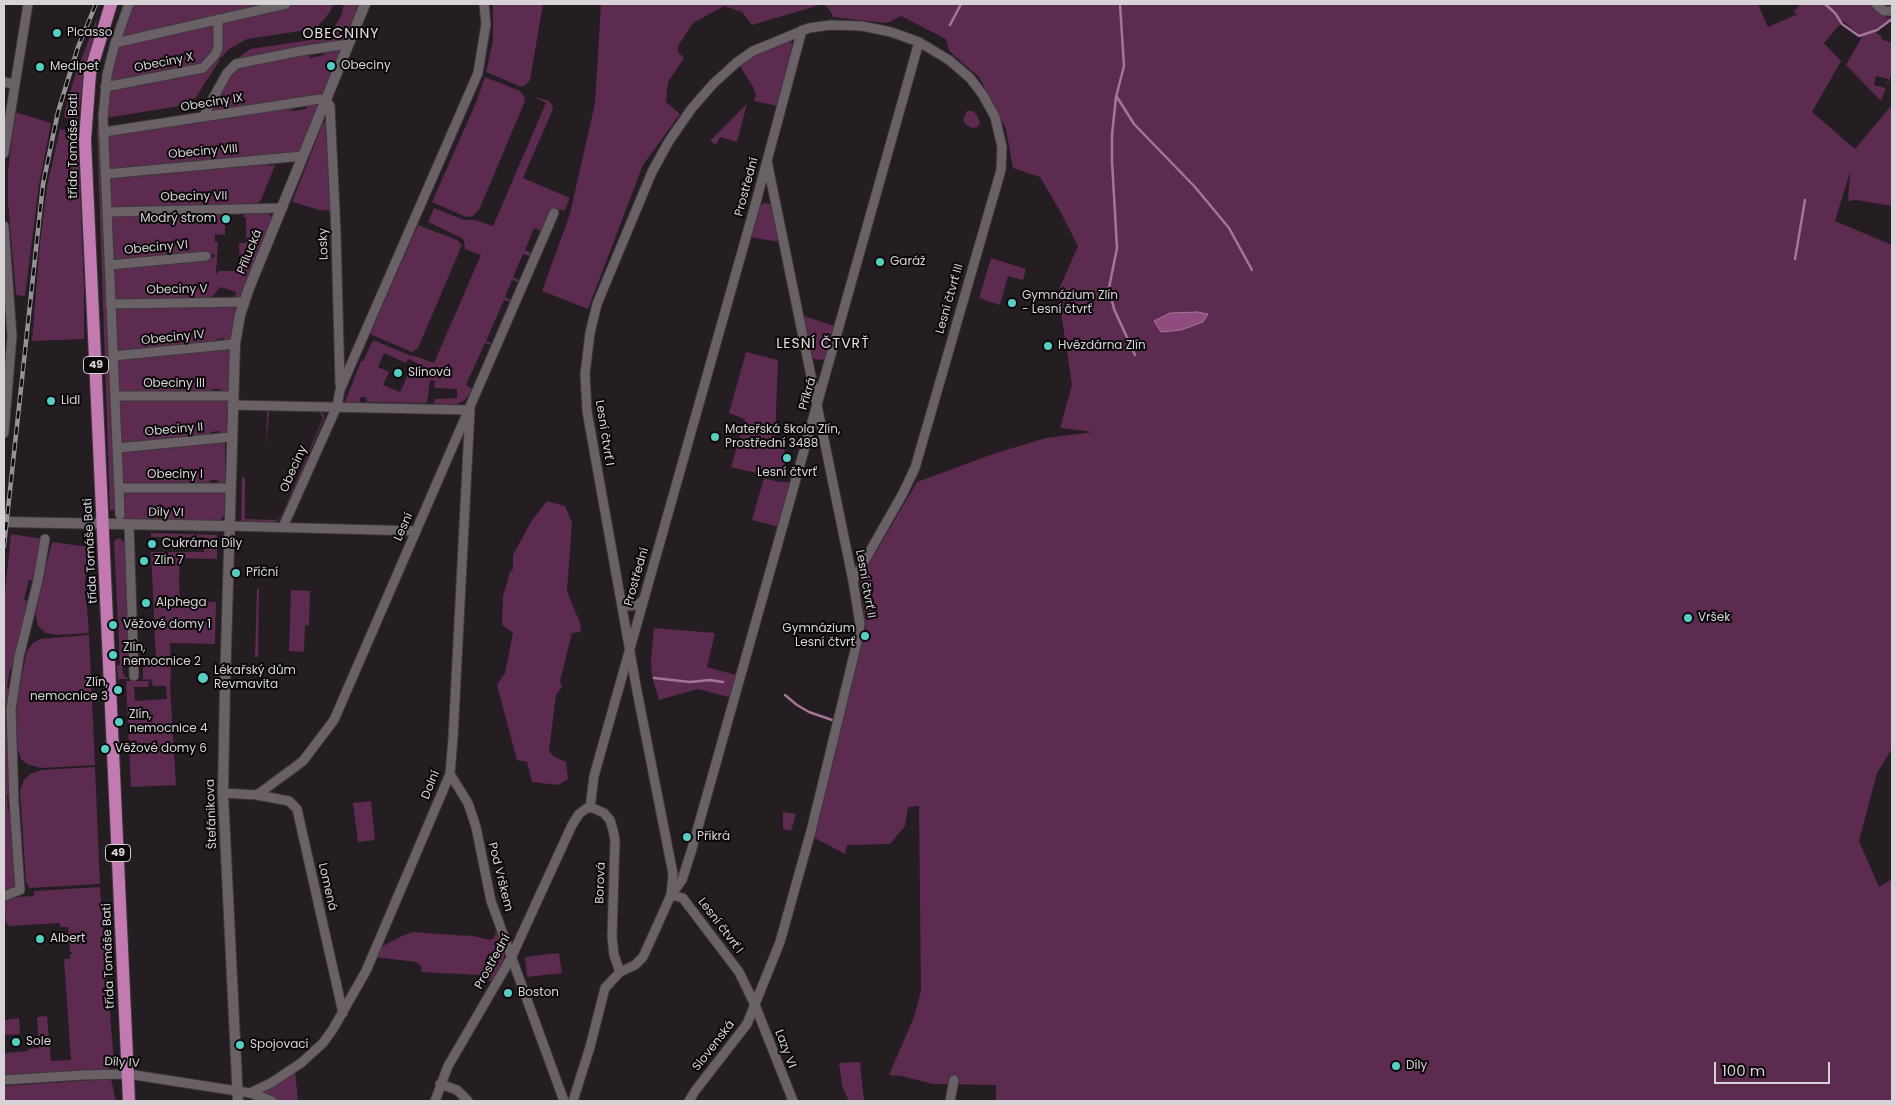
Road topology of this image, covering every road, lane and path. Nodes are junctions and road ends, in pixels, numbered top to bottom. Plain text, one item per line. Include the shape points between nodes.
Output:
1 (28, 4) edge
2 (111, 4) edge
3 (129, 4) edge
4 (286, 4) edge
5 (365, 4) edge
6 (484, 4) edge
7 (1876, 4) edge
8 (1892, 11) edge
9 (218, 19) junction
10 (802, 30) junction
11 (919, 42) junction
12 (115, 43) junction
13 (348, 44) junction
14 (4, 82) edge
15 (14, 84) junction
16 (105, 87) junction
17 (325, 100) junction
18 (205, 116) junction
19 (104, 132) junction
20 (4, 153) edge
21 (303, 156) junction
22 (767, 162) junction
23 (106, 174) junction
24 (756, 202) junction
25 (775, 204) junction
26 (282, 208) junction
27 (107, 212) junction
28 (554, 213) dead end
29 (4, 226) edge
30 (206, 256) dead end
31 (109, 265) junction
32 (244, 302) junction
33 (110, 304) junction
34 (8, 326) edge
35 (235, 344) junction
36 (113, 356) junction
37 (340, 390) junction
38 (116, 396) junction
39 (232, 401) junction
40 (337, 406) junction
41 (470, 410) junction
42 (817, 410) junction
43 (4, 433) edge
44 (232, 437) junction
45 (118, 448) junction
46 (119, 488) junction
47 (230, 488) junction
48 (120, 515) dead end
49 (4, 522) edge
50 (103, 524) junction
51 (129, 525) junction
52 (229, 526) junction
53 (283, 527) junction
54 (416, 531) junction
55 (46, 539) dead end
56 (853, 581) junction
57 (621, 598) junction
58 (643, 600) junction
59 (630, 650) junction
60 (134, 676) dead end
61 (619, 689) junction
62 (637, 691) junction
63 (450, 774) junction
64 (223, 793) junction
65 (257, 795) junction
66 (590, 808) junction
67 (670, 856) junction
68 (690, 858) junction
69 (670, 894) junction
70 (4, 896) edge
71 (511, 958) junction
72 (620, 972) junction
73 (755, 1005) junction
74 (343, 1014) junction
75 (128, 1074) junction
76 (4, 1080) edge
77 (954, 1080) dead end
78 (440, 1084) junction
79 (250, 1093) junction
80 (238, 1097) edge
81 (129, 1101) edge
82 (272, 1101) edge
83 (435, 1101) edge
84 (468, 1101) edge
85 (564, 1101) edge
86 (572, 1101) edge
87 (689, 1101) edge
88 (793, 1101) edge
89 (950, 1101) edge

1 - 15 street
2 - 50 main road, třída Tomáše Bati / 49 via 92,63 86,116
3 - 12 street
4 - 9 street
5 - 13 street, Přílucká
6 - 37 street, Obeciny via 486,24 478,73
7 - 8 street via 1884,11
9 - 12 street
9 - 16 street, Obeciny X via 218,48 203,68
10 - 11 street, Lesní čtvrť I via 831,25 862,26
10 - 22 street, Prostřední
10 - 57 street, Lesní čtvrť I via 760,47 736,63 713,84 683,120 652,172 594,313 585,390
11 - 42 street, Příkrá
11 - 56 street, Lesní čtvrť III via 947,59 980,90 998,124 1002,161 915,468
12 - 16 street
13 - 17 street, Přílucká
13 - 18 street via 236,64 227,73
14 - 15 street
15 - 20 street
16 - 19 street
17 - 18 street, Obeciny IX
17 - 21 street, Přílucká
17 - 37 street, Losky via 330,106
18 - 19 street, Obeciny IX
19 - 23 street
21 - 23 street, Obeciny VIII
21 - 26 street, Přílucká
22 - 24 street, Prostřední
22 - 25 street, Lesní čtvrť II
23 - 27 street
24 - 25 street via 766,199
24 - 58 street, Prostřední
25 - 42 street, Lesní čtvrť II
26 - 27 street, Obeciny VII
26 - 32 street, Přílucká
27 - 31 street
28 - 41 street, Lesní
29 - 34 street
30 - 31 street, Obeciny VI
31 - 33 street
32 - 33 street, Obeciny V
32 - 35 street, Přílucká
33 - 36 street
34 - 43 street via 10,376
35 - 36 street, Obeciny IV
35 - 39 street, Přílucká
36 - 38 street
37 - 40 street, Obeciny
38 - 39 street, Obeciny III
38 - 45 street
39 - 40 street
39 - 44 street, Přílucká
40 - 41 street
40 - 53 street, Obeciny
41 - 54 street, Lesní
41 - 63 street, Dolní
42 - 56 street, Lesní čtvrť II
42 - 68 street, Příkrá
44 - 45 street, Obeciny II
44 - 47 street, Přílucká
45 - 46 street
46 - 47 street, Obeciny I
46 - 48 street
47 - 52 street, Přílucká
49 - 50 street, Díly VI
50 - 51 street, Díly VI
50 - 75 main road, třída Tomáše Bati / 49
51 - 52 street, Díly VI
51 - 60 street
52 - 53 street
52 - 64 street, Štefánikova
53 - 54 street
54 - 65 street, Lesní via 334,720 303,761
55 - 70 street via 19,657 11,709 20,890
56 - 73 street, Lesní čtvrť II via 859,634 810,837 780,942
57 - 58 street via 624,604 631,606
57 - 59 street, Lesní čtvrť I
58 - 59 street, Prostřední
59 - 61 street, Prostřední
59 - 62 street, Lesní čtvrť I
61 - 62 street via 631,686
61 - 66 street, Prostřední via 594,776
62 - 67 street, Lesní čtvrť I
63 - 71 street, Pod Vrškem via 468,803 476,827 491,901
63 - 74 street, Dolní via 366,971
64 - 65 street
64 - 80 street, Štefánikova
65 - 74 street, Lomená via 290,801 297,809
66 - 71 street, Prostřední via 581,811 574,820
66 - 72 street, Borová via 604,813 613,830 612,937
67 - 68 street via 676,862
67 - 69 street, Lesní čtvrť I via 673,874
68 - 69 street, Příkrá via 682,880
69 - 72 street, Příkrá via 643,957 636,965
69 - 73 street, Lesní čtvrť I via 685,901 739,972
71 - 78 street, Prostřední
71 - 85 street, Pod Vrškem
72 - 86 street, Příkrá via 603,990 590,1047
73 - 87 street, Slovenská via 747,1024
73 - 88 street, Lazy VI
74 - 79 street, Dolní via 312,1054
75 - 76 street, Díly IV
75 - 80 street, Díly IV
75 - 81 main road, třída Tomáše Bati / 49
77 - 89 street
78 - 83 street, Prostřední
78 - 84 street via 457,1090
79 - 80 street
79 - 82 street

